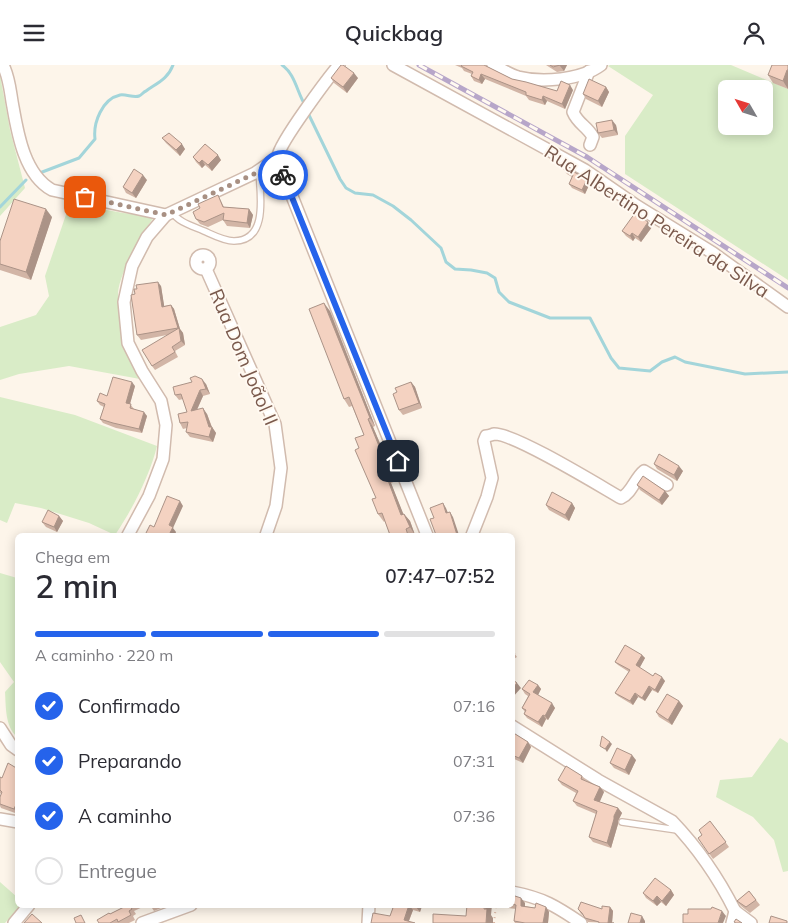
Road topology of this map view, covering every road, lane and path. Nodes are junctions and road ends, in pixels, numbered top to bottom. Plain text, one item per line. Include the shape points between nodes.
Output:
1 (3, 65) edge
2 (393, 65) edge
3 (493, 65) edge
4 (601, 65) edge
5 (336, 66) edge
6 (590, 71) junction
7 (590, 145) dead end
8 (278, 157) junction
9 (259, 171) junction
10 (169, 214) junction
11 (206, 269) dead end
12 (788, 307) edge
13 (667, 485) dead end
14 (129, 533) edge
15 (267, 533) edge
16 (426, 533) edge
17 (473, 533) edge
18 (0, 728) edge
19 (515, 728) edge
20 (15, 748) edge
21 (0, 819) edge
22 (15, 822) edge
23 (622, 822) dead end
24 (682, 831) junction
25 (515, 893) edge
26 (26, 908) edge
27 (183, 908) edge
28 (369, 908) edge
29 (496, 908) edge
30 (735, 911) junction
31 (14, 923) edge
32 (142, 923) edge
33 (368, 923) edge
34 (494, 923) edge
35 (581, 923) edge
36 (732, 923) edge
37 (751, 923) edge

1 - 10 street via 20,140 34,175 42,185 52,190
2 - 12 street, Rua Albertino Pereira da Silva via 585,170 713,253
3 - 6 street via 516,77 544,81
4 - 6 street
5 - 8 street
6 - 7 street via 573,111 576,121 594,137
8 - 9 street
8 - 16 street
9 - 10 street
9 - 10 lane via 258,225 243,239 221,238
10 - 14 street via 148,237 132,266 124,302 128,343 161,401 166,425 163,459 149,496
11 - 15 street, Rua Dom Joãol II via 275,424 281,468 276,505
13 - 17 street via 644,471 626,496 621,498 555,461 494,434 486,436 484,441 492,478
18 - 20 street
19 - 24 street via 672,821
21 - 22 street
23 - 24 lane
24 - 30 street via 723,887
25 - 35 street via 551,903
26 - 31 street
27 - 32 street
28 - 33 street
29 - 34 path
30 - 36 street
30 - 37 street

